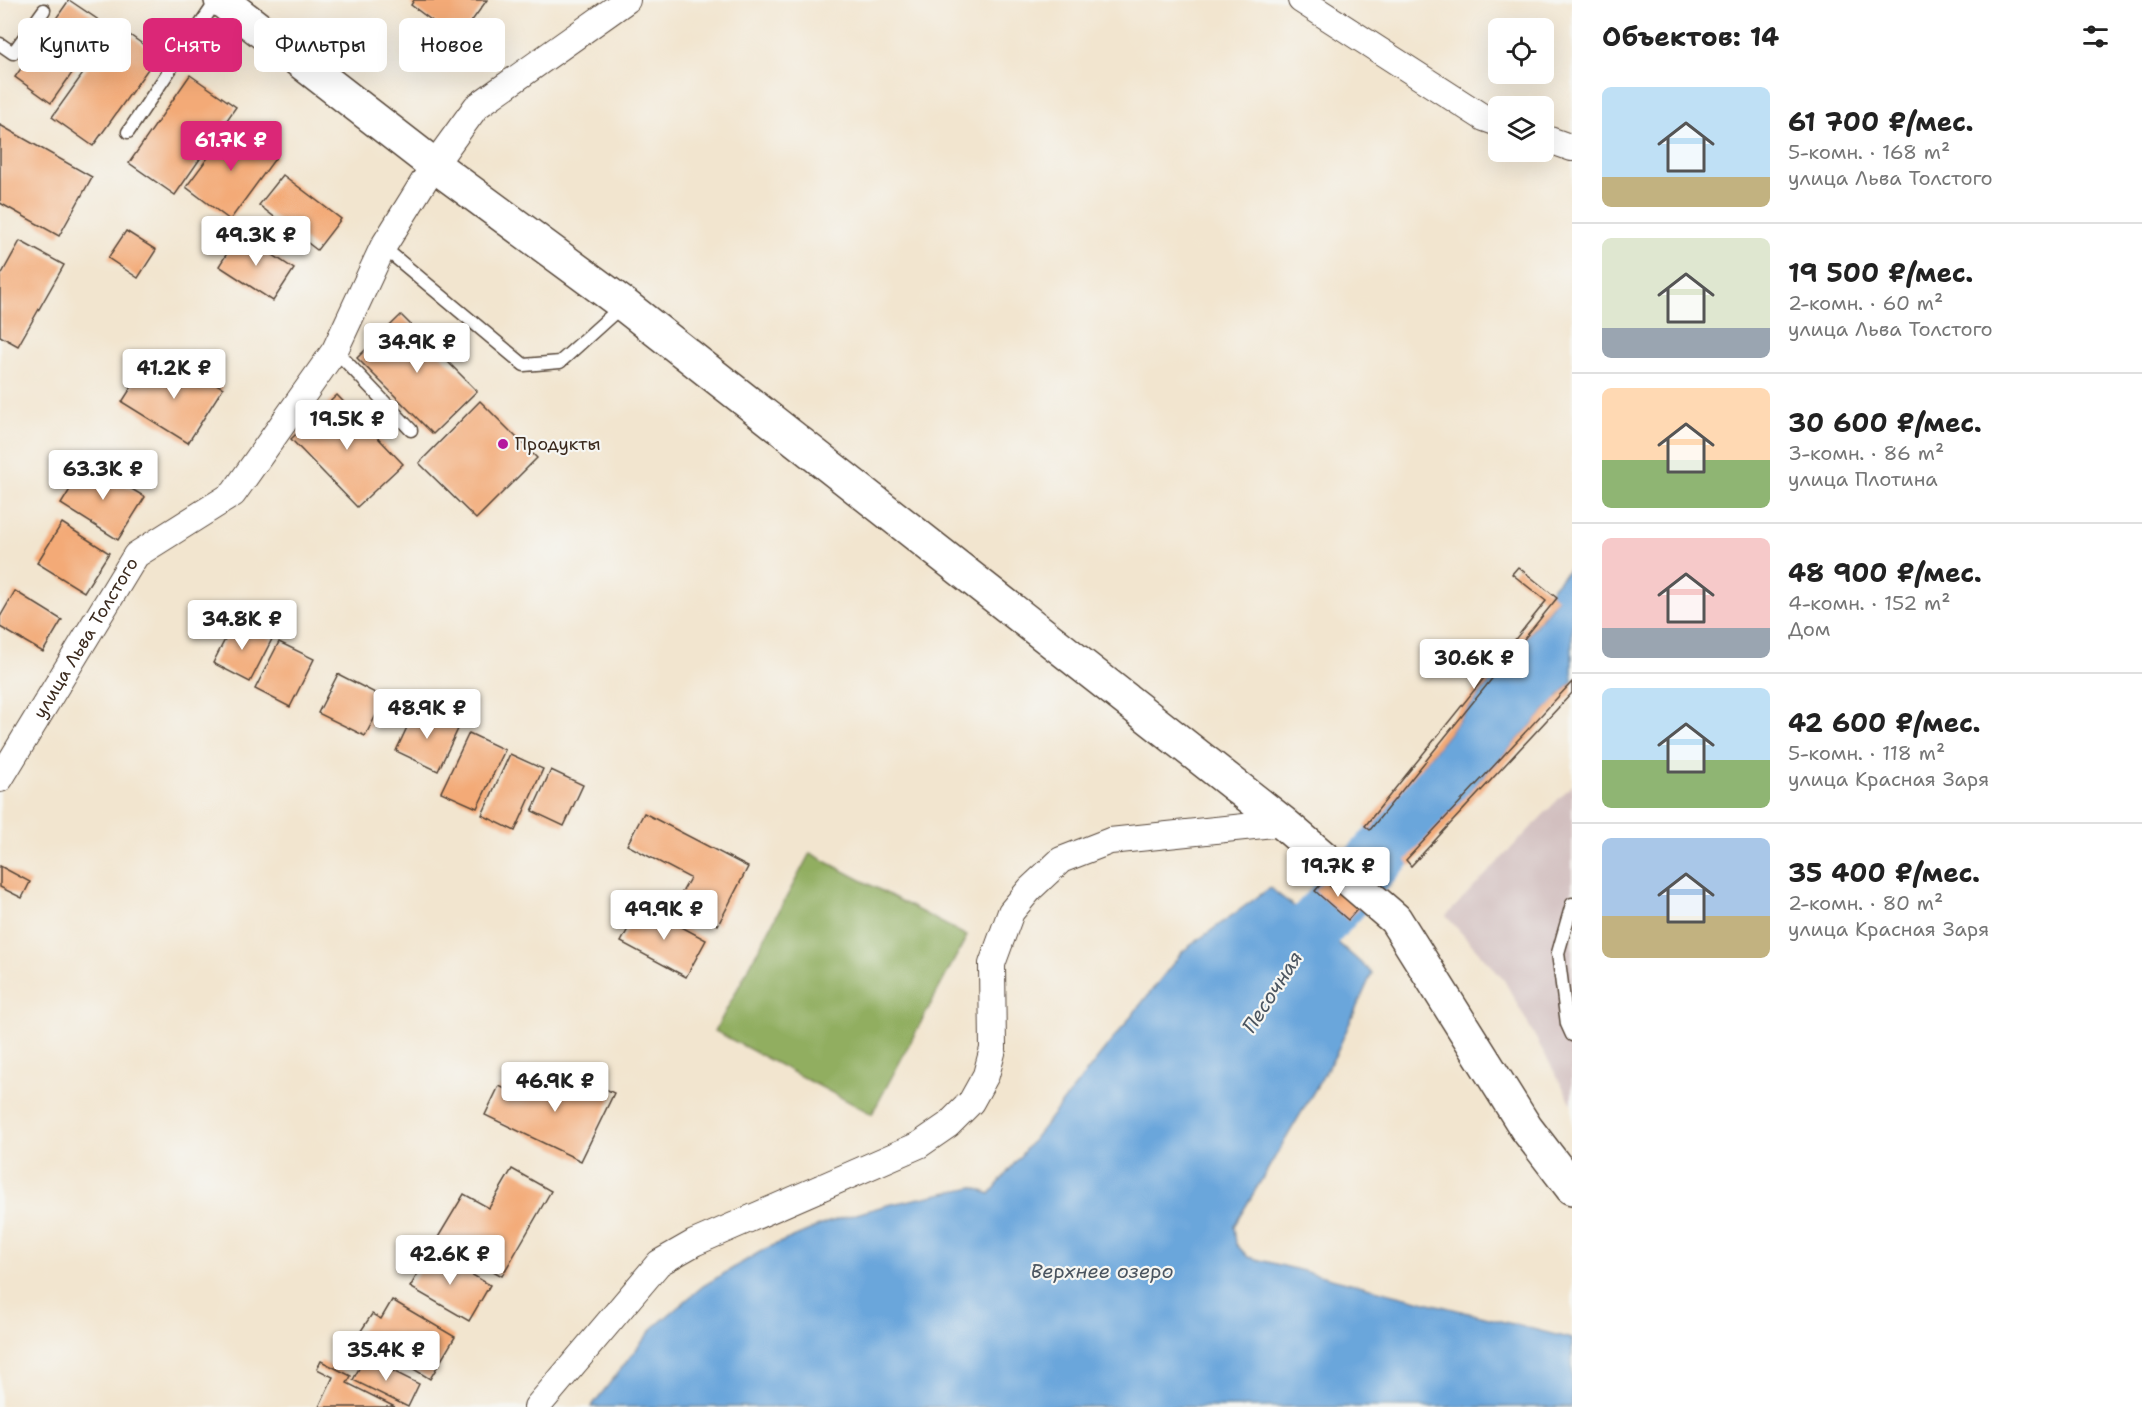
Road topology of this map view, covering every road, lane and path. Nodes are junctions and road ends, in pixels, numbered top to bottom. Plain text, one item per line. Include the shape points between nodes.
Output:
1 (219, 0) edge
2 (627, 0) edge
3 (1300, 0) edge
4 (44, 10) dead end
5 (0, 45) edge
6 (1488, 119) edge
7 (128, 132) dead end
8 (1554, 142) edge
9 (1572, 148) edge
10 (434, 165) junction
11 (383, 247) junction
12 (624, 304) junction
13 (335, 350) junction
14 (411, 430) dead end
15 (0, 779) edge
16 (1283, 823) junction
17 (1572, 904) edge
18 (1572, 1035) edge
19 (1572, 1188) edge
20 (537, 1407) edge

1 - 7 lane
1 - 10 main road
2 - 10 street, улица Льва Толстого via 476,107
3 - 6 street
4 - 5 lane via 13,53
8 - 9 street
10 - 11 street, улица Льва Толстого
10 - 12 main road
11 - 12 lane via 524,365 560,362
11 - 13 street, улица Льва Толстого
12 - 16 main road
13 - 14 lane
13 - 15 street, улица Льва Толстого via 233,494 136,555
16 - 19 main road via 1395,919 1526,1128
16 - 20 street via 1110,841 1061,860 1011,912 992,964 993,1049 986,1075 971,1102 948,1125 919,1144 694,1243 659,1263
17 - 18 lane via 1558,953 1567,1024

